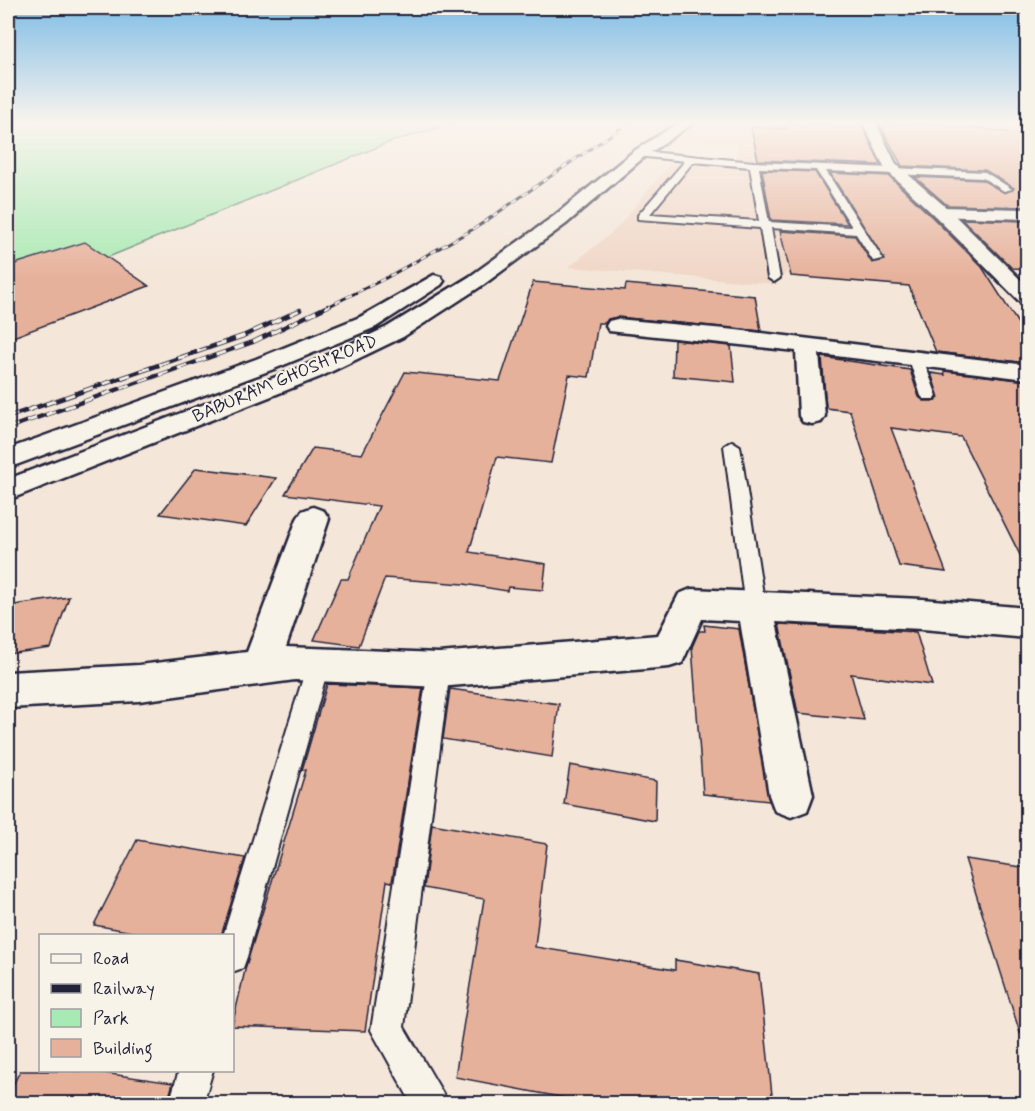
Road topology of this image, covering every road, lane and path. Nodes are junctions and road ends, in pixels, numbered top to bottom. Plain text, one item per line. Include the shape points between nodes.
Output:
1 (589, 175) edge
2 (614, 175) edge
3 (677, 175) edge
4 (756, 175) edge
5 (824, 175) edge
6 (900, 175) edge
7 (981, 175) edge
8 (1007, 189) dead end
9 (941, 212) junction
10 (1028, 214) edge
11 (764, 225) junction
12 (859, 231) junction
13 (877, 259) dead end
14 (774, 278) dead end
15 (1026, 296) edge
16 (617, 326) dead end
17 (807, 346) junction
18 (916, 359) junction
19 (1028, 372) edge
20 (929, 396) dead end
21 (812, 416) dead end
22 (732, 446) dead end
23 (8, 459) edge
24 (8, 490) edge
25 (313, 519) dead end
26 (755, 607) junction
27 (1028, 623) edge
28 (318, 665) junction
29 (260, 668) junction
30 (439, 670) junction
31 (8, 690) edge
32 (791, 795) dead end
33 (234, 950) edge
34 (196, 1072) edge
35 (186, 1104) edge
36 (432, 1104) edge

1 - 23 main road, BABURAM GHOSH ROAD via 522,228 368,322
2 - 24 main road, BABURAM GHOSH ROAD via 476,281 395,332 311,372
3 - 11 lane via 642,217
4 - 11 lane
5 - 12 lane
6 - 9 main road
7 - 8 lane
9 - 10 main road
9 - 15 main road
11 - 12 lane
11 - 14 lane
12 - 13 lane
16 - 17 main road
17 - 18 main road
17 - 21 main road
18 - 19 main road
18 - 20 lane
22 - 26 lane
25 - 29 main road
26 - 27 main road
26 - 30 main road via 691,604 669,651
26 - 32 main road
28 - 29 main road via 295,663
28 - 30 main road
28 - 33 lane
29 - 31 main road via 139,683
30 - 36 lane via 387,1030
34 - 35 lane

